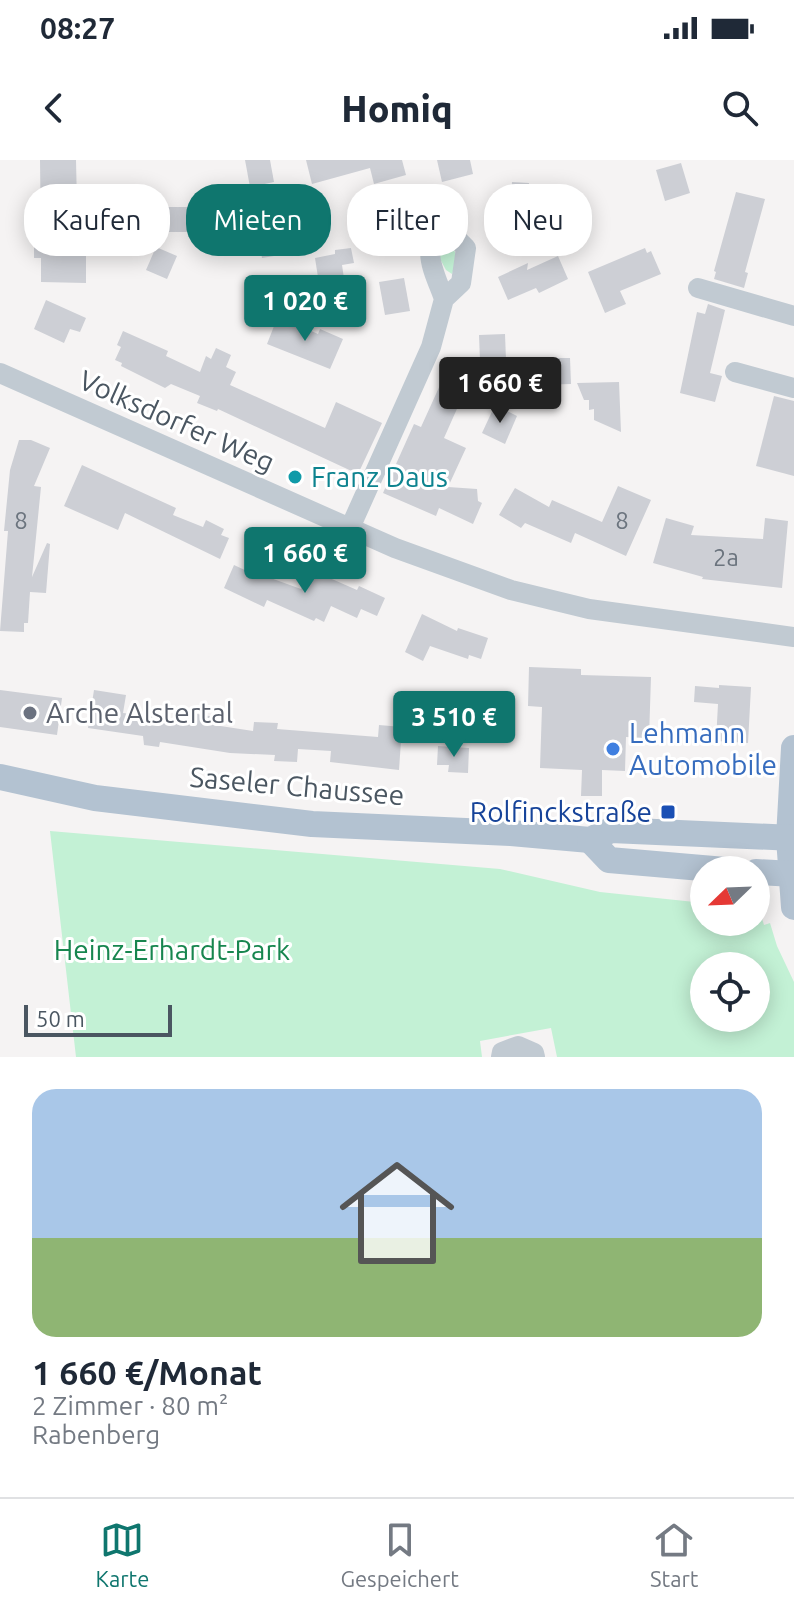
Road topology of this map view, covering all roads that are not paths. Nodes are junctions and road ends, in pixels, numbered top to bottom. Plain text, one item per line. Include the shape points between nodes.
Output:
1 (698, 288) dead end
2 (444, 299) dead end
3 (794, 316) edge
4 (735, 372) dead end
5 (0, 373) edge
6 (794, 388) edge
7 (350, 528) junction
8 (794, 637) edge
9 (794, 748) edge
10 (0, 777) edge
11 (791, 838) edge
12 (590, 840) junction
13 (690, 867) edge
14 (770, 873) edge
15 (792, 874) edge
16 (794, 907) edge
17 (501, 1057) edge
18 (535, 1057) edge

1 - 3 street
2 - 7 street via 431,347
4 - 6 street
5 - 7 street, Volksdorfer Weg
7 - 8 street, Volksdorfer Weg via 448,569 561,603
9 - 11 main road
10 - 12 main road, Saseler Chaussee via 95,798 312,824
11 - 12 main road, Saseler Chaussee via 611,830
11 - 15 main road
12 - 13 main road, Saseler Chaussee via 609,860
14 - 15 main road
15 - 16 main road
17 - 18 street via 518,1046

